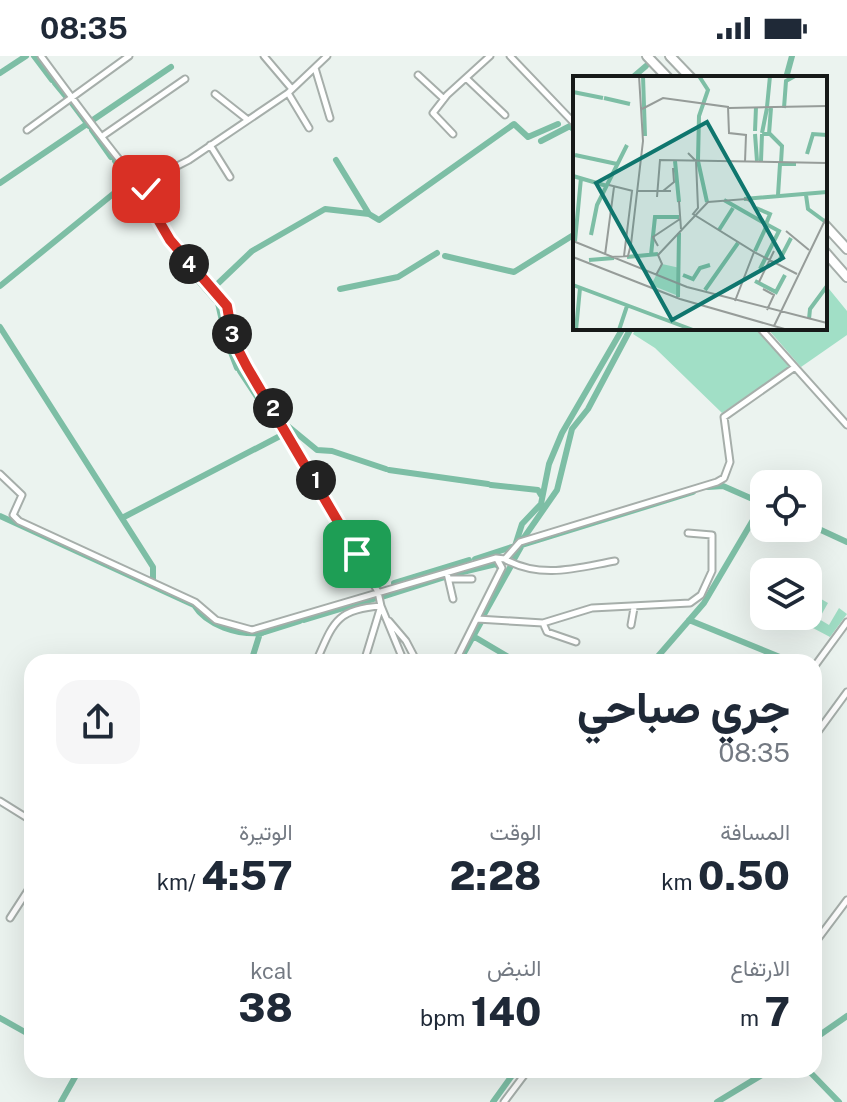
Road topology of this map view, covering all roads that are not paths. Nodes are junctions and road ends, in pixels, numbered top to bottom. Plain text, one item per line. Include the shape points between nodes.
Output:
1 (41, 56) edge
2 (129, 56) edge
3 (264, 56) edge
4 (327, 56) edge
5 (490, 56) edge
6 (510, 56) edge
7 (647, 56) edge
8 (670, 56) edge
9 (315, 68) junction
10 (418, 75) dead end
11 (666, 76) edge
12 (689, 76) edge
13 (466, 78) junction
14 (185, 79) dead end
15 (290, 91) junction
16 (215, 94) dead end
17 (73, 96) junction
18 (444, 99) junction
19 (505, 115) dead end
20 (330, 118) dead end
21 (248, 120) junction
22 (573, 122) edge
23 (309, 128) dead end
24 (27, 130) dead end
25 (453, 134) dead end
26 (104, 135) junction
27 (210, 145) junction
28 (230, 177) dead end
29 (146, 189) junction
30 (827, 227) edge
31 (847, 249) edge
32 (827, 254) edge
33 (847, 277) edge
34 (762, 330) edge
35 (795, 367) junction
36 (847, 425) edge
37 (0, 474) edge
38 (688, 533) dead end
39 (496, 558) junction
40 (505, 559) junction
41 (615, 561) dead end
42 (448, 576) junction
43 (472, 579) dead end
44 (378, 592) junction
45 (453, 599) dead end
46 (381, 606) junction
47 (634, 608) junction
48 (385, 618) junction
49 (477, 619) junction
50 (847, 622) edge
51 (543, 623) junction
52 (631, 625) dead end
53 (576, 642) dead end
54 (320, 654) edge
55 (366, 654) edge
56 (401, 654) edge
57 (413, 654) edge
58 (459, 654) edge
59 (822, 656) edge
60 (847, 692) edge
61 (822, 726) edge
62 (0, 801) edge
63 (24, 816) edge
64 (24, 896) edge
65 (847, 900) edge
66 (10, 918) dead end
67 (822, 933) edge
68 (522, 1078) edge
69 (504, 1102) edge

1 - 17 street
2 - 17 street
3 - 15 street
4 - 9 street
5 - 13 street
6 - 22 street
7 - 11 highway
8 - 12 highway
9 - 15 street
9 - 20 street
10 - 18 street
13 - 18 street
13 - 19 street
14 - 26 street
15 - 21 street
15 - 23 street
16 - 21 street
17 - 24 street
17 - 26 street
18 - 25 street via 433,113
21 - 27 street
26 - 29 street
27 - 28 street
27 - 29 street via 152,179
29 - 44 street via 170,240 227,306 233,340 247,367
30 - 31 highway
32 - 33 highway
34 - 35 street
35 - 36 street
35 - 40 street via 724,417 730,462 724,478 520,542
37 - 44 street via 22,495 15,518 245,630
38 - 47 street via 712,535 712,571 701,595 690,603
39 - 40 street
39 - 42 street
39 - 49 street via 502,568
40 - 41 street via 548,573
42 - 43 street
42 - 44 street
42 - 45 street
44 - 46 street
46 - 48 street
46 - 54 street via 337,619
46 - 55 street
47 - 51 street via 592,608
47 - 52 street
48 - 56 street
48 - 57 street
49 - 51 street
49 - 58 street
50 - 59 street
51 - 53 street via 547,632
60 - 61 street
62 - 63 street
64 - 66 street
65 - 67 street
68 - 69 street

